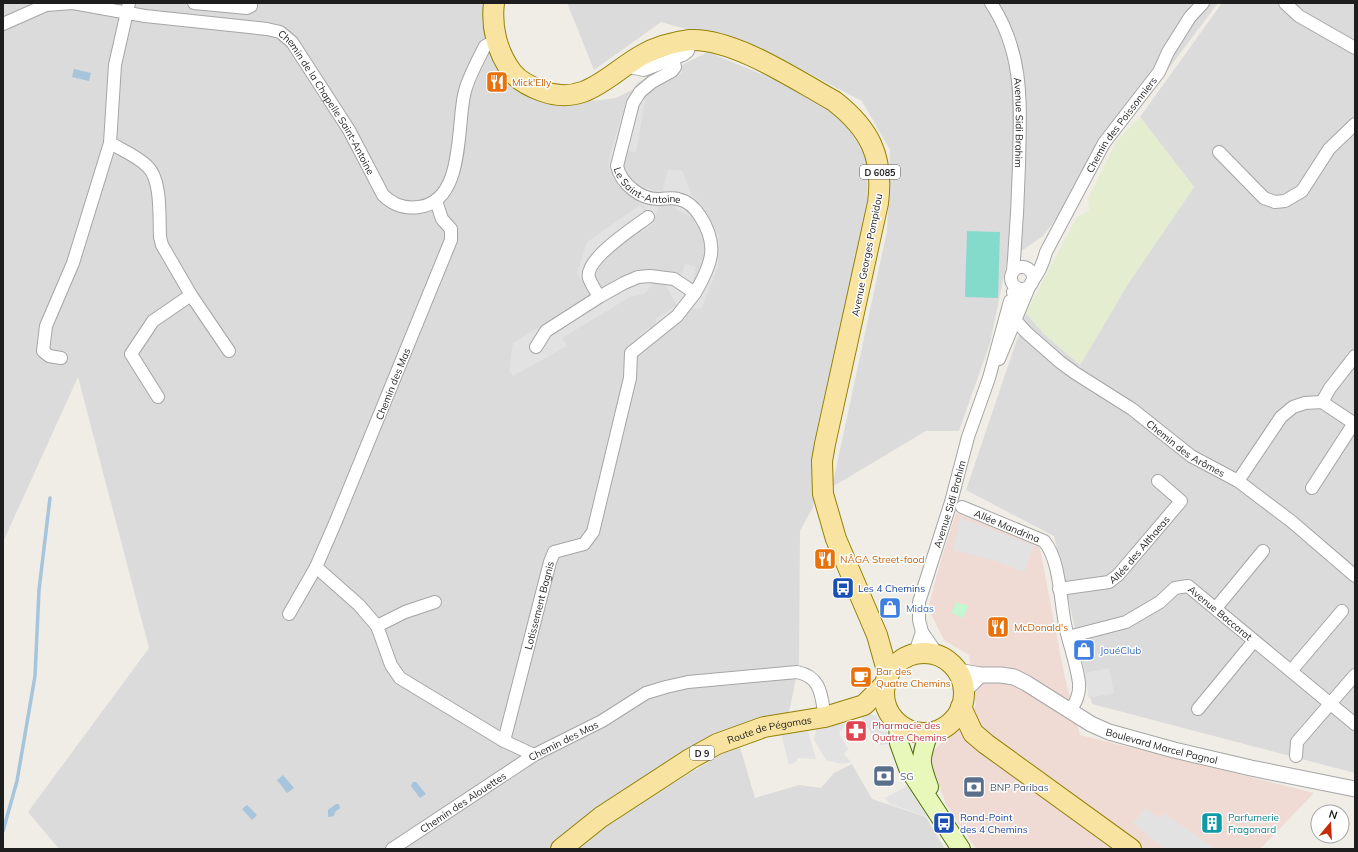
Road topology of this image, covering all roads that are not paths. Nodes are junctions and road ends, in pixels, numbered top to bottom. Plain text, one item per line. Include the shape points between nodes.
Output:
1 (73, 3) edge
2 (194, 3) edge
3 (494, 3) edge
4 (505, 3) edge
5 (991, 3) edge
6 (1203, 3) edge
7 (1285, 3) edge
8 (251, 6) dead end
9 (128, 8) edge
10 (3, 24) edge
11 (691, 40) junction
12 (496, 41) junction
13 (1355, 48) edge
14 (673, 58) junction
15 (624, 66) junction
16 (1355, 124) edge
17 (110, 143) junction
18 (1220, 152) dead end
19 (436, 202) junction
20 (648, 217) dead end
21 (1046, 252) junction
22 (1020, 268) junction
23 (1030, 285) junction
24 (1014, 289) junction
25 (695, 293) junction
26 (191, 295) junction
27 (600, 297) junction
28 (1016, 321) junction
29 (536, 347) dead end
30 (229, 351) dead end
31 (1355, 356) edge
32 (61, 358) dead end
33 (630, 378) joint
34 (989, 378) junction
35 (158, 397) dead end
36 (1322, 402) junction
37 (1354, 424) edge
38 (1238, 480) junction
39 (1158, 481) dead end
40 (1312, 488) dead end
41 (962, 507) dead end
42 (1263, 551) dead end
43 (316, 566) junction
44 (1355, 576) edge
45 (1059, 589) junction
46 (435, 602) dead end
47 (1216, 608) junction
48 (1342, 612) dead end
49 (288, 614) dead end
50 (377, 626) junction
51 (922, 632) junction
52 (877, 635) junction
53 (1068, 637) junction
54 (1254, 641) junction
55 (912, 654) junction
56 (938, 655) junction
57 (958, 671) junction
58 (1291, 671) junction
59 (980, 675) junction
60 (1355, 675) edge
61 (886, 679) junction
62 (963, 699) junction
63 (1331, 704) junction
64 (864, 705) junction
65 (1198, 708) dead end
66 (1070, 711) junction
67 (825, 717) junction
68 (893, 717) junction
69 (1355, 724) edge
70 (936, 730) junction
71 (973, 733) junction
72 (504, 741) junction
73 (534, 755) junction
74 (1296, 756) dead end
75 (1355, 789) edge
76 (943, 821) junction
77 (392, 849) edge
78 (561, 849) edge
79 (961, 849) edge
80 (1131, 849) edge

1 - 9 street, Chemin de la Chapelle Saint-Antoine
1 - 10 street, Chemin de la Chapelle Saint-Antoine via 46,6
2 - 8 street via 247,8
3 - 12 main road, Avenue Georges Pompidou / D 6085
4 - 12 main road
5 - 22 street, Avenue Sidi Brahim via 1008,39 1020,84 1015,247
6 - 21 street, Chemin des Poissonniers via 1190,17 1159,72 1104,143
7 - 13 street via 1299,16
9 - 17 street via 115,65
9 - 19 street, Chemin de la Chapelle Saint-Antoine via 280,32 292,42 334,106 383,195 390,202 412,208
11 - 14 street via 688,51
11 - 15 main road, Avenue Georges Pompidou / D 6085 via 656,48
11 - 52 main road, Avenue Georges Pompidou / D 6085 via 713,42 742,52 834,101 847,111 868,136 875,155 880,173 878,203 825,444 821,478 836,539
12 - 15 main road, Avenue Georges Pompidou / D 6085 via 506,64 514,74 523,82 548,94 577,95 608,80
12 - 19 street via 485,46 465,90 455,164 442,195
14 - 15 street via 644,70
14 - 25 street, Le Saint-Antoine via 675,67 672,71 652,82 640,92 633,103 617,166 619,176 636,192 659,200 670,198 688,203 706,226 712,243 710,262 706,275
16 - 18 street via 1328,149 1302,191 1285,201 1275,202 1264,198
17 - 26 street via 140,160 153,173 157,182 162,245
17 - 32 street via 73,263 46,326 43,351 49,356
19 - 43 street, Chemin des Mas via 442,219 451,229 451,240
20 - 27 street via 610,244 590,269 589,278
21 - 22 street, Chemin des Poissonniers
21 - 23 street, Chemin des Poissonniers via 1043,264
22 - 23 street via 1032,273
22 - 24 street via 1011,281
23 - 24 street
23 - 28 street, Avenue Sidi Brahim
24 - 28 street
24 - 34 street, Avenue Sidi Brahim
25 - 27 street via 674,279 650,276 638,277
25 - 33 street, Le Saint-Antoine via 678,316 631,353
26 - 30 street
26 - 35 street via 153,321 131,354
27 - 29 street via 546,331
28 - 34 street, Avenue Sidi Brahim
28 - 38 street, Chemin des Arômes via 1075,373 1132,409 1191,456
31 - 36 street
33 - 72 street, Lotissement Bagnis via 594,532 584,544 554,552
34 - 51 street, Avenue Sidi Brahim via 968,437 951,502 919,602
36 - 37 street
36 - 38 street via 1299,405 1281,417
37 - 40 street
38 - 44 street, Chemin des Arômes
39 - 45 street, Allée des Althaeas via 1181,501 1118,575 1109,582
41 - 45 street, Allée Mandrina via 1044,541 1050,548
42 - 47 street
43 - 49 street, Chemin des Mas
43 - 50 street, Chemin des Mas via 359,605
45 - 53 street, Allée Mandrina
46 - 50 street via 404,612
47 - 53 street, Avenue Baccarat via 1188,586 1175,588 1160,602 1126,622
47 - 54 street, Avenue Baccarat
48 - 58 street
50 - 72 street, Chemin des Mas via 391,665 400,678
51 - 55 street, Avenue Sidi Brahim
51 - 56 street, Avenue Sidi Brahim
52 - 55 main road
52 - 61 main road, Avenue Georges Pompidou / D 6085
53 - 66 street, Allée Mandrina via 1079,682 1079,692
54 - 58 street, Avenue Baccarat
54 - 65 street
55 - 56 main road
55 - 61 main road via 897,663
56 - 57 main road
57 - 59 street, Boulevard Marcel Pagnol
57 - 62 main road
58 - 63 street, Avenue Baccarat
59 - 62 street
59 - 66 street, Boulevard Marcel Pagnol via 1001,674 1014,678
60 - 63 street
61 - 64 main road, D 9
61 - 68 main road via 885,703
62 - 70 main road via 951,723
62 - 71 main road
63 - 69 street, Avenue Baccarat
63 - 74 street via 1297,742
64 - 67 main road, Route de Pégomas / D 9
64 - 68 main road
66 - 75 street, Boulevard Marcel Pagnol via 1109,732 1174,750
67 - 73 street, Chemin des Mas via 820,689 806,674 797,672 688,682 646,693 602,721
67 - 78 main road, Route de Pégomas / D 9 via 764,727 717,744 607,813
68 - 70 main road via 907,729 918,732
68 - 76 main road via 908,768
70 - 71 main road
70 - 76 main road via 921,759 921,767
71 - 80 main road
72 - 73 street, Chemin des Mas
73 - 77 street, Chemin des Alouettes
76 - 79 main road

